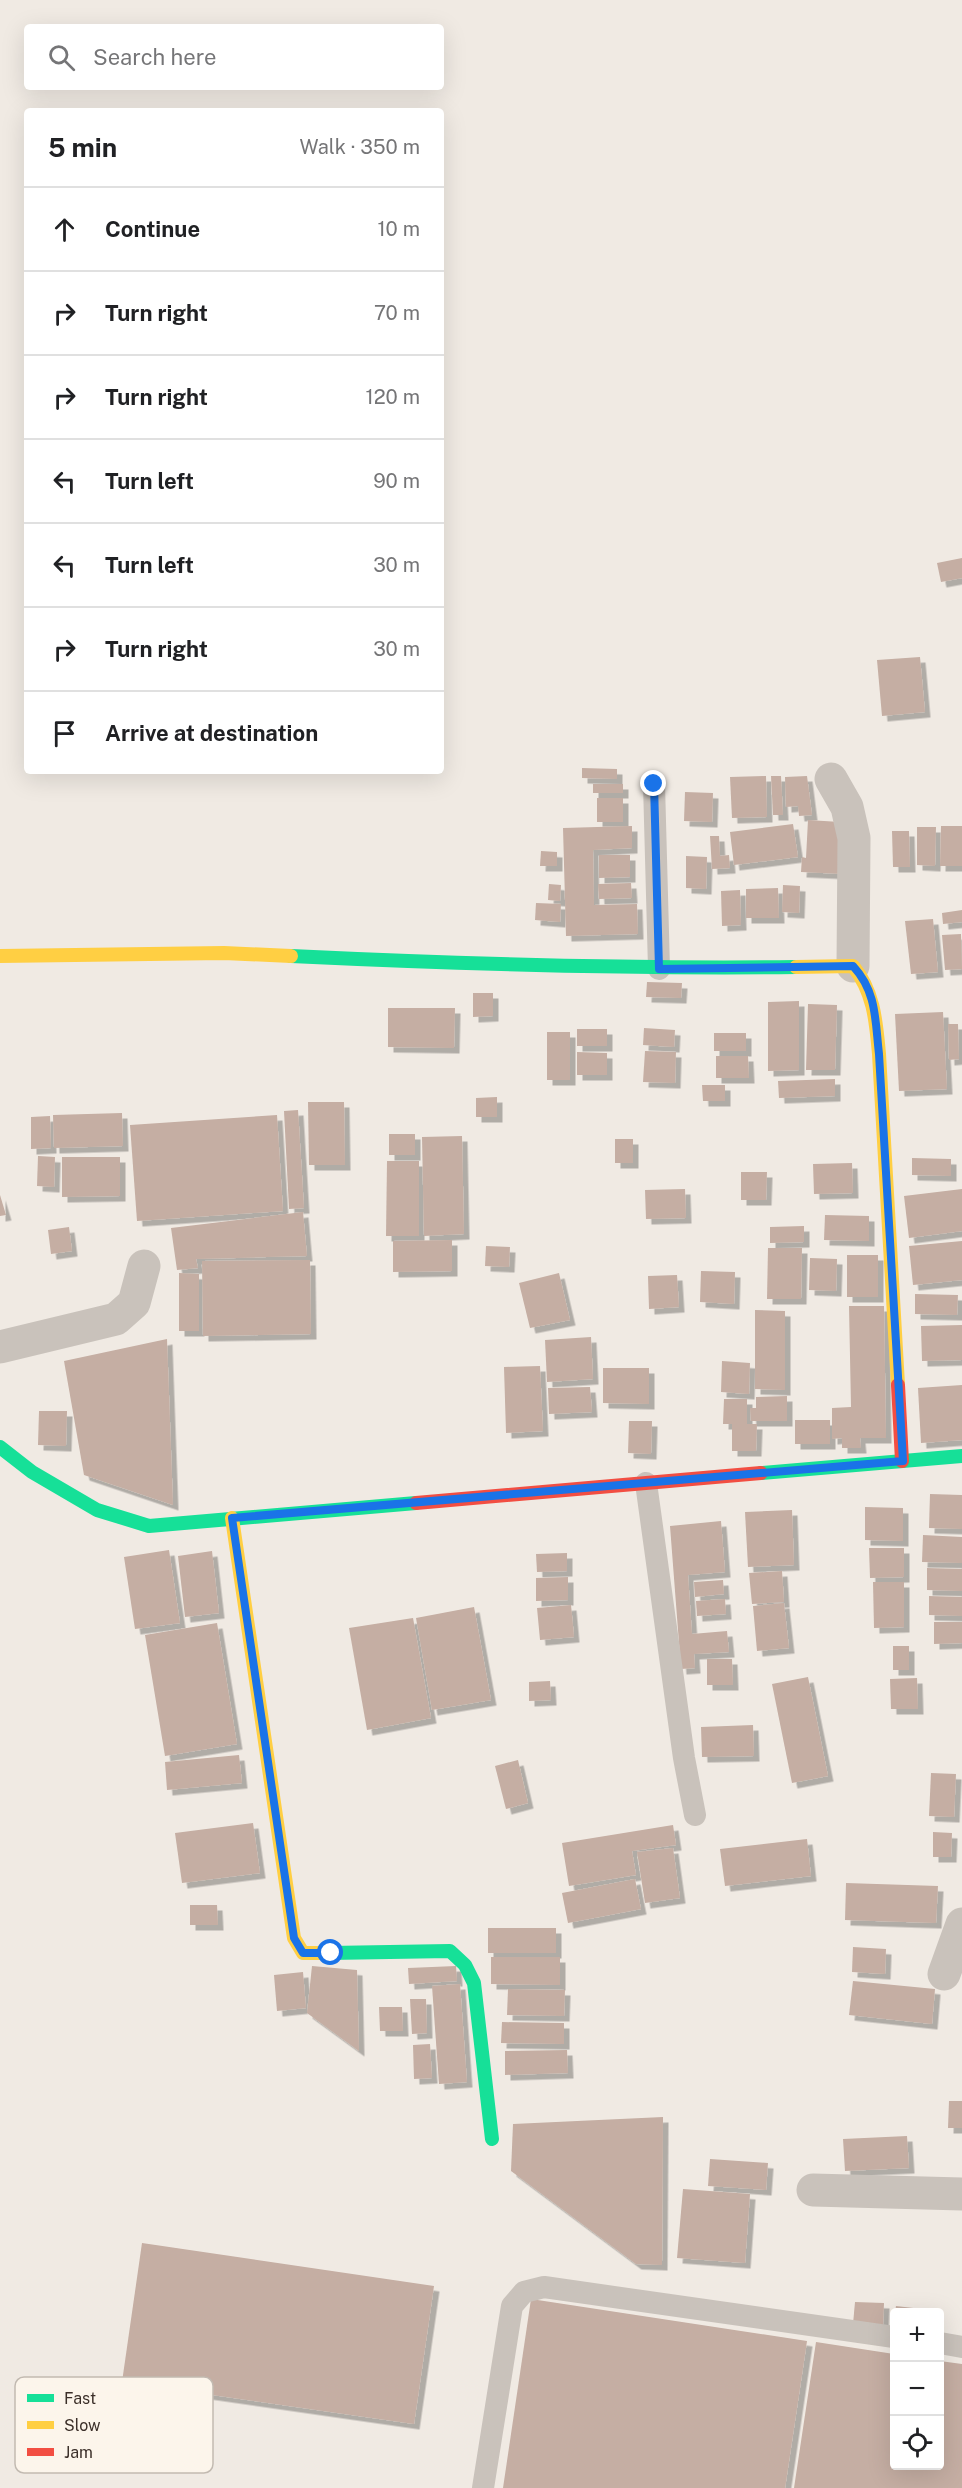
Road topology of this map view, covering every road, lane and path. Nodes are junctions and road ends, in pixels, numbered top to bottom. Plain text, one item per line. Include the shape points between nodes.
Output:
1 (831, 779) dead end
2 (654, 784) dead end
3 (0, 956) edge
4 (853, 966) junction
5 (659, 969) junction
6 (144, 1266) dead end
7 (0, 1347) edge
8 (0, 1447) edge
9 (962, 1456) edge
10 (903, 1461) junction
11 (646, 1483) junction
12 (232, 1518) junction
13 (695, 1815) dead end
14 (962, 1924) edge
15 (944, 1974) dead end
16 (492, 2139) dead end
17 (813, 2190) dead end
18 (962, 2194) edge
19 (890, 2336) edge
20 (944, 2344) edge
21 (962, 2347) edge
22 (483, 2488) edge

1 - 4 street via 847,807 854,838
2 - 5 lane
3 - 5 street via 224,953
4 - 5 street
4 - 10 street via 872,995 879,1054
6 - 7 street via 134,1303 116,1319
8 - 12 street via 32,1472 97,1510 149,1526
9 - 10 street
10 - 11 street
11 - 12 street
11 - 13 lane
12 - 16 street via 294,1938 303,1953 450,1951 465,1965 474,1983
14 - 15 street
17 - 18 street
19 - 22 lane via 544,2287 524,2292 512,2306
20 - 21 lane

